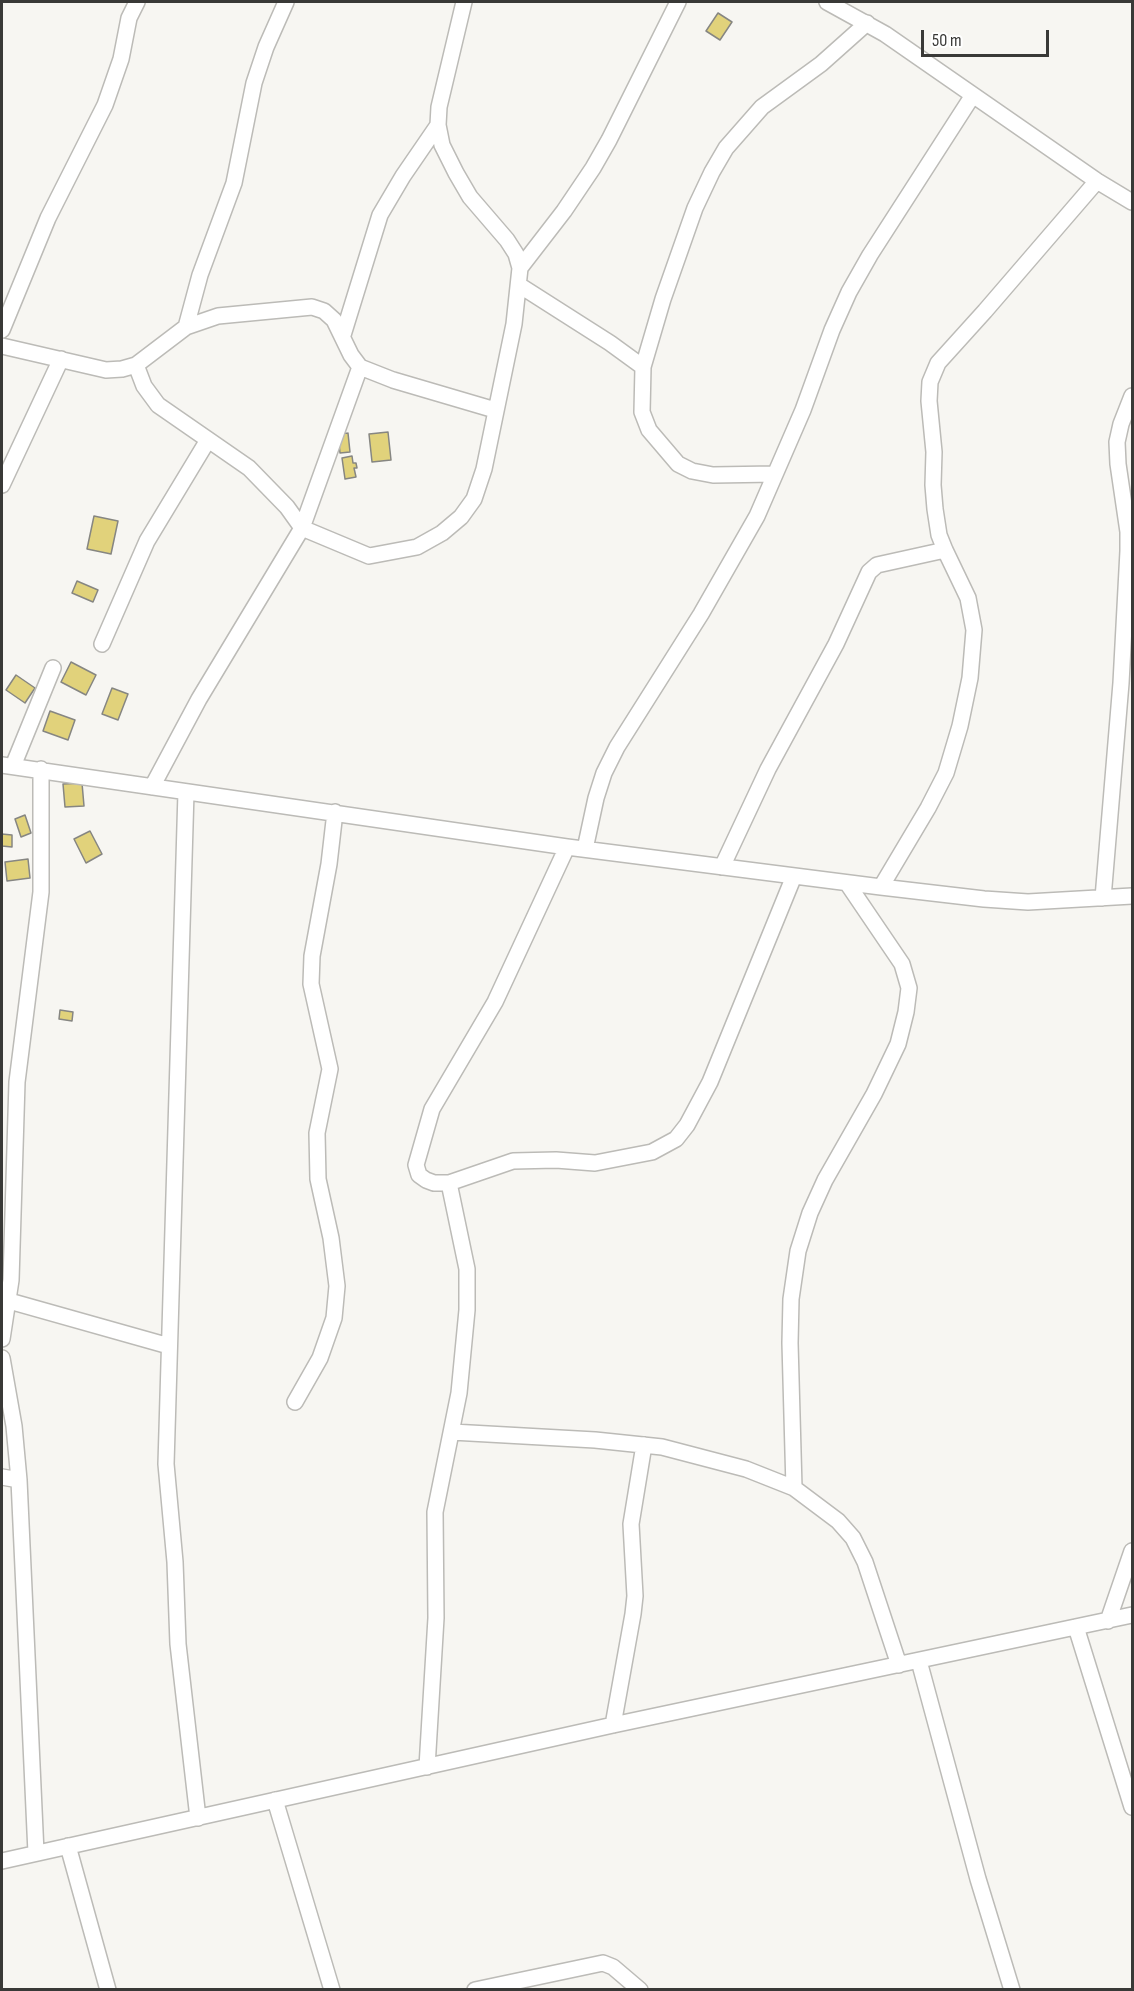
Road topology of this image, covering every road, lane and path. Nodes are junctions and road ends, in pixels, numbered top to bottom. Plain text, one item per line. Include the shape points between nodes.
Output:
1 (137, 2) edge
2 (286, 2) edge
3 (464, 2) edge
4 (678, 2) edge
5 (827, 2) edge
6 (867, 23) junction
7 (973, 95) junction
8 (438, 125) junction
9 (1097, 181) junction
10 (1132, 202) edge
11 (520, 268) junction
12 (519, 285) junction
13 (186, 327) junction
14 (2, 330) edge
15 (343, 335) junction
16 (2, 346) edge
17 (61, 360) junction
18 (136, 365) junction
19 (360, 367) junction
20 (643, 367) junction
21 (1132, 396) edge
22 (495, 410) junction
23 (208, 440) junction
24 (776, 474) junction
25 (2, 485) edge
26 (302, 528) junction
27 (945, 550) junction
28 (102, 644) dead end
29 (53, 668) dead end
30 (7, 765) edge
31 (41, 770) junction
32 (152, 787) junction
33 (186, 792) junction
34 (335, 812) junction
35 (567, 847) junction
36 (585, 849) junction
37 (722, 867) junction
38 (794, 876) junction
39 (848, 883) junction
40 (881, 887) junction
41 (1132, 896) edge
42 (1103, 898) junction
43 (449, 1183) junction
44 (5, 1301) edge
45 (2, 1339) edge
46 (169, 1346) junction
47 (2, 1358) edge
48 (295, 1402) dead end
49 (452, 1432) junction
50 (644, 1445) junction
51 (2, 1477) edge
52 (20, 1480) junction
53 (794, 1488) junction
54 (1132, 1551) edge
55 (1132, 1615) edge
56 (1108, 1621) junction
57 (1076, 1628) junction
58 (919, 1661) junction
59 (899, 1665) junction
60 (613, 1725) junction
61 (427, 1767) junction
62 (275, 1800) junction
63 (1132, 1807) edge
64 (198, 1818) junction
65 (68, 1846) junction
66 (36, 1853) junction
67 (2, 1861) edge
68 (108, 1989) edge
69 (332, 1989) edge
70 (475, 1989) edge
71 (640, 1989) edge
72 (1012, 1989) edge

1 - 14 street via 105,105 48,218
2 - 13 street via 254,83 234,183 200,275
3 - 8 street
4 - 11 street via 593,168
5 - 6 street
6 - 7 street
6 - 20 street via 821,64 762,106 726,148 695,208
7 - 9 street
7 - 24 street via 849,292
8 - 11 street via 442,146 456,173 470,197 512,247
8 - 15 street via 380,215
9 - 10 street
9 - 27 street via 938,363 930,382 935,508
11 - 12 street
12 - 20 street
12 - 22 street
13 - 15 street via 218,315 312,307 329,315
13 - 18 street
15 - 19 street
16 - 17 street
17 - 18 street via 106,370
17 - 25 street
18 - 23 street via 144,386 158,405
19 - 22 street
19 - 26 street
20 - 24 street via 642,412 649,430 678,464 713,475
21 - 42 street via 1117,442 1128,551
22 - 26 street via 474,499 442,533 417,547 369,556
23 - 26 street via 249,468
23 - 28 street via 147,541
24 - 36 street via 702,614 617,747 596,798
26 - 32 street via 199,699
27 - 37 street via 878,566 869,572
27 - 40 street via 968,598 974,630 970,678 946,773
29 - 30 street
30 - 31 street
31 - 32 street
31 - 44 street via 41,892 17,1082 12,1261
32 - 33 street
33 - 34 street
33 - 46 street
34 - 35 street
34 - 48 street via 311,984 330,1069 317,1133 318,1179 337,1286 334,1318 320,1358
35 - 36 street
35 - 43 street via 495,1002 432,1109 416,1165 426,1180
36 - 37 street
37 - 38 street
38 - 39 street
38 - 43 street via 710,1082 676,1139 652,1152 595,1163 513,1161
39 - 40 street
39 - 53 street via 902,964 909,988 898,1044 825,1180 798,1251 790,1343
40 - 42 street via 1028,902
41 - 42 street
43 - 49 street via 468,1287
44 - 45 street
44 - 46 street
46 - 64 street via 166,1464 178,1644
47 - 52 street
49 - 50 street
49 - 61 street via 435,1512 436,1618
50 - 53 street via 746,1469
50 - 60 street via 631,1524 634,1605
51 - 52 street
52 - 66 street
53 - 59 street via 838,1521 853,1538 865,1562
54 - 56 street
55 - 56 street
56 - 57 street
57 - 58 street
57 - 63 street
58 - 59 street
58 - 72 street
59 - 60 street
60 - 61 street
61 - 62 street
62 - 64 street
62 - 69 street
64 - 65 street
65 - 66 street
65 - 68 street
66 - 67 street
70 - 71 street via 603,1963

